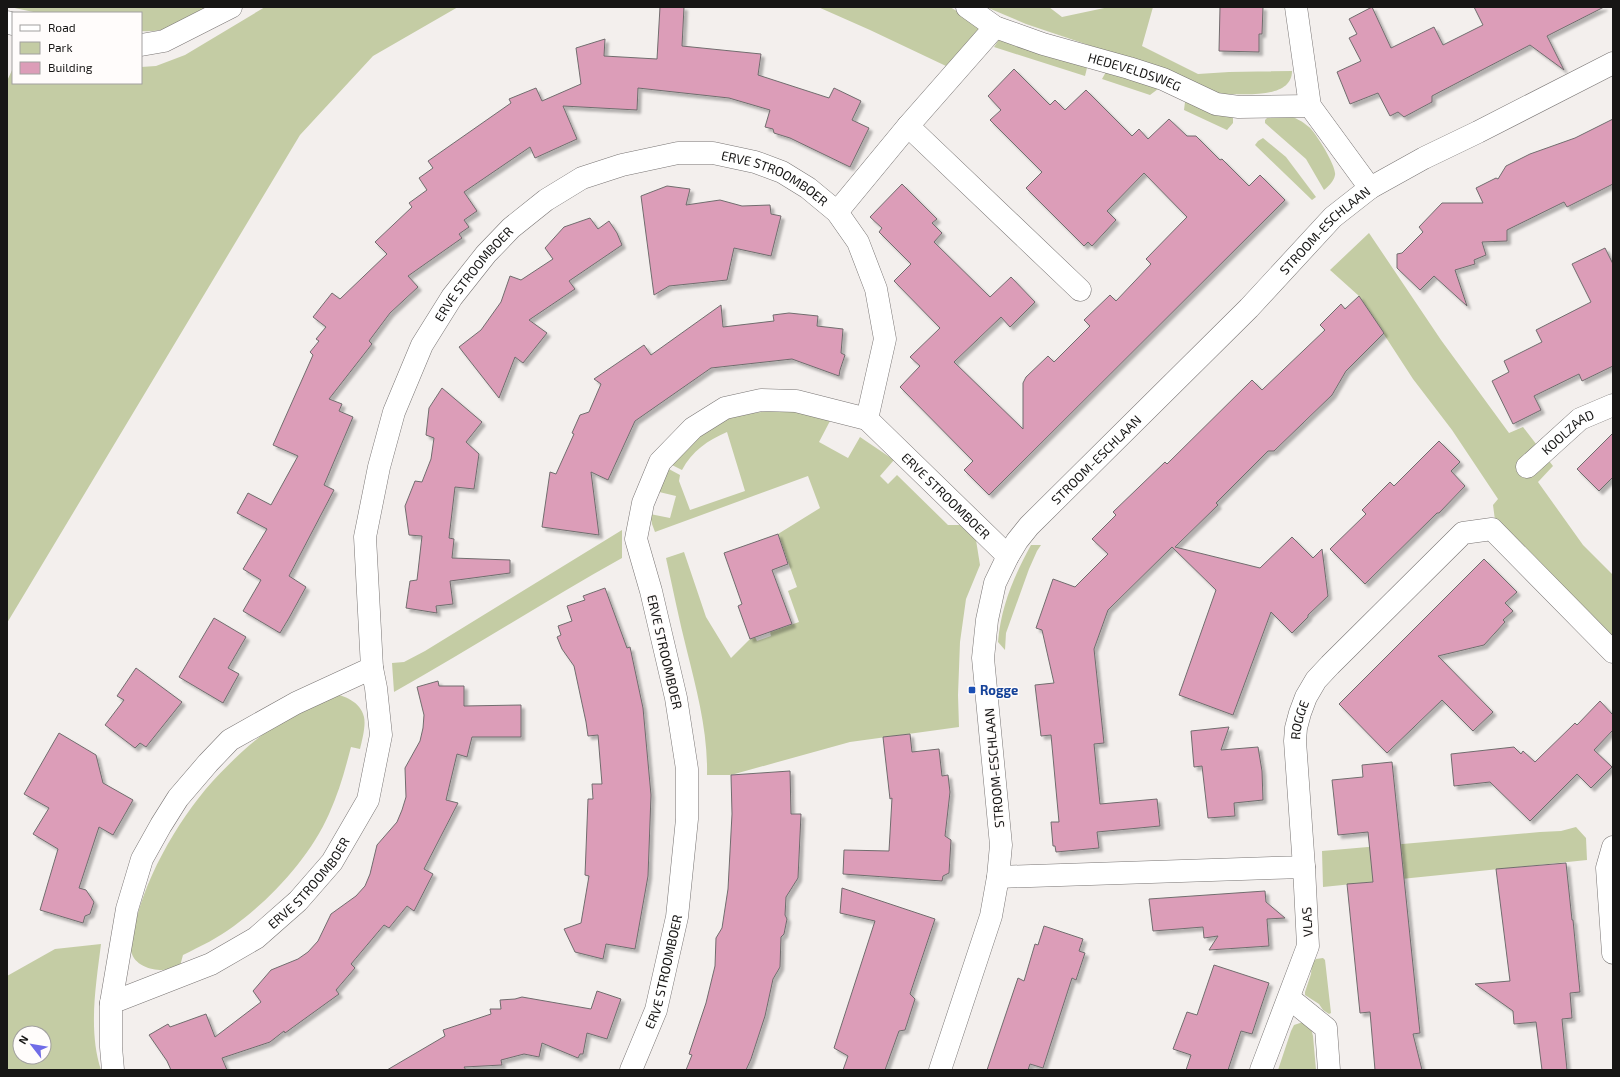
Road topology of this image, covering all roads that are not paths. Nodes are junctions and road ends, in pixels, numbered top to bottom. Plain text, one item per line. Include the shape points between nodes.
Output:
1 (231, 7) edge
2 (967, 7) edge
3 (1296, 7) edge
4 (995, 27) junction
5 (142, 45) edge
6 (1613, 63) edge
7 (1310, 106) junction
8 (908, 126) junction
9 (1370, 188) junction
10 (837, 212) junction
11 (1080, 290) dead end
12 (1613, 405) edge
13 (867, 419) junction
14 (1526, 467) dead end
15 (1008, 556) junction
16 (1613, 652) edge
17 (372, 668) junction
18 (1613, 847) edge
19 (1304, 867) junction
20 (998, 877) junction
21 (1613, 953) edge
22 (1289, 998) junction
23 (111, 1003) junction
24 (113, 1070) edge
25 (631, 1070) edge
26 (940, 1070) edge
27 (1260, 1070) edge
28 (1329, 1070) edge

1 - 5 street via 164,41
2 - 4 street, HEDEVELDSWEG
3 - 7 street
4 - 7 street, HEDEVELDSWEG via 1162,79 1216,104 1239,107
4 - 8 street, ERVE STROOMBOER
6 - 9 street, STROOM-ESCHLAAN
7 - 9 street
8 - 10 street, ERVE STROOMBOER
8 - 11 street
9 - 15 street, STROOM-ESCHLAAN via 1333,217 1249,308 1029,526
10 - 13 street, ERVE STROOMBOER via 858,242 876,289 885,339
10 - 17 street, ERVE STROOMBOER via 789,176 755,162 713,153 678,153 582,178 546,200 512,228 486,254 452,297 422,345 394,412 379,467 365,536
12 - 14 street, KOOLZAAD via 1580,420
13 - 15 street, ERVE STROOMBOER
13 - 25 street, ERVE STROOMBOER via 796,401 761,400 725,408 693,428 660,462 643,503 636,539 676,698 687,769 687,819 676,917 656,1010
15 - 20 street, STROOM-ESCHLAAN via 995,583 987,620 983,658 1001,845
16 - 19 street, ROGGE via 1492,529 1463,533 1330,665 1316,680 1306,697 1300,712 1295,741
17 - 23 street via 296,703 230,740 178,798 142,859 128,909
17 - 23 street, ERVE STROOMBOER via 381,735 368,800 332,862 298,901 256,938 211,964
18 - 21 street via 1607,868
19 - 20 street
19 - 22 street, VLAS via 1308,946
20 - 26 street, STROOM-ESCHLAAN via 991,916
22 - 27 street, VLAS
22 - 28 street via 1326,1028
23 - 24 street

